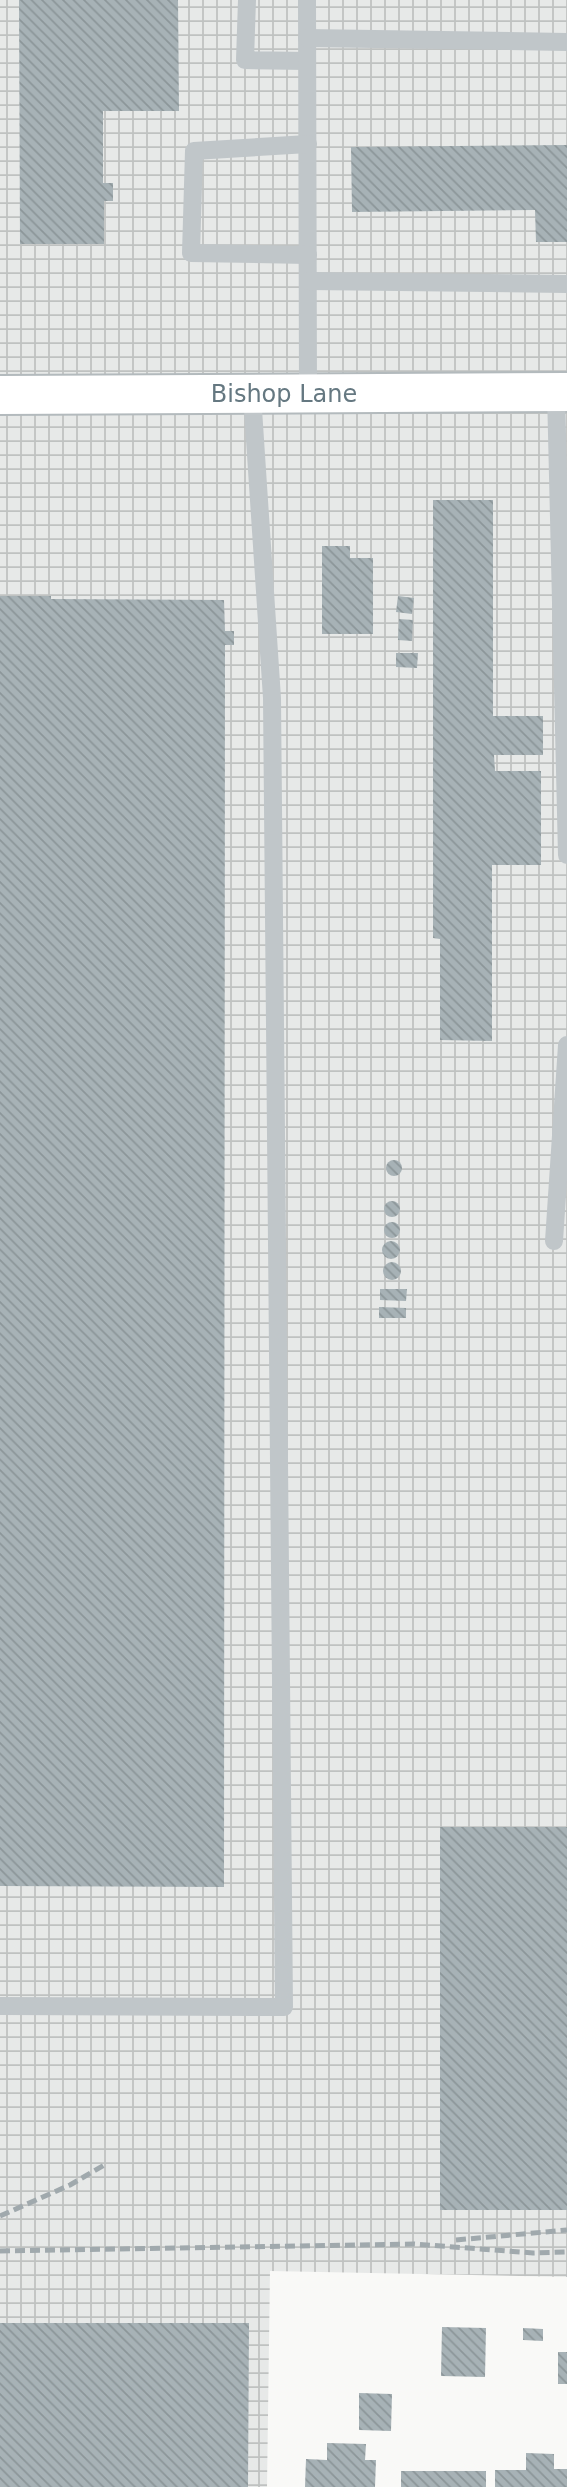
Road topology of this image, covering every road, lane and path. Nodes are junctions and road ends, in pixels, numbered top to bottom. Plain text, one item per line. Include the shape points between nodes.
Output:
1 (247, 0) edge
2 (307, 0) edge
3 (307, 38) junction
4 (567, 42) edge
5 (307, 61) junction
6 (308, 144) junction
7 (308, 255) junction
8 (308, 281) junction
9 (567, 284) edge
10 (562, 392) edge
11 (252, 394) junction
12 (308, 394) junction
13 (0, 395) edge
14 (567, 855) edge
15 (567, 1045) edge
16 (554, 1241) dead end
17 (0, 2006) edge

1 - 5 lane via 245,60
2 - 3 lane
3 - 4 lane
3 - 5 lane
5 - 6 lane
6 - 7 lane
6 - 7 lane via 194,151 191,253
7 - 8 lane
8 - 9 lane
8 - 12 lane
10 - 12 street, Bishop Lane
10 - 14 lane
11 - 12 street, Bishop Lane
11 - 13 street, Bishop Lane
11 - 17 lane via 272,698 284,2007
15 - 16 lane

